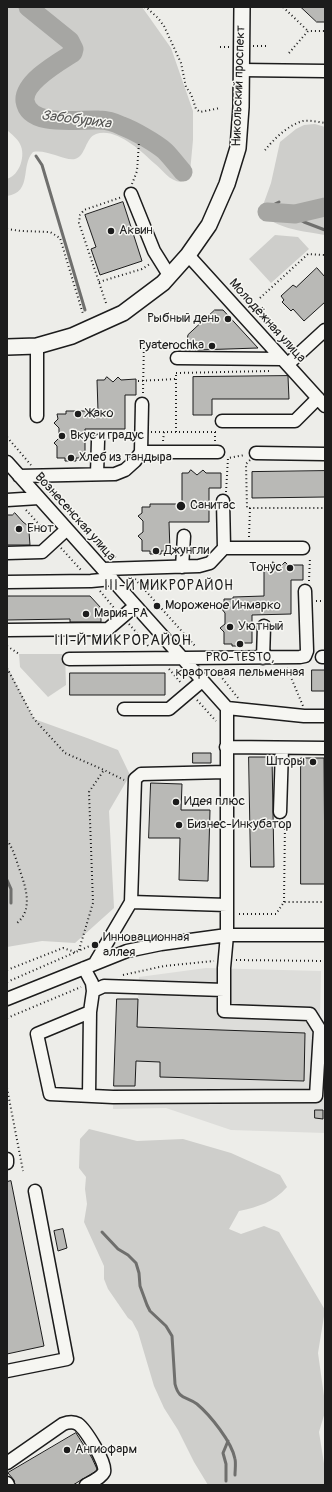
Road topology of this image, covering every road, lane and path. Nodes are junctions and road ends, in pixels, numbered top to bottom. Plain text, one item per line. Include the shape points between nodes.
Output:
1 (144, 7) edge
2 (242, 7) edge
3 (283, 7) edge
4 (308, 31) junction
5 (325, 31) edge
6 (251, 46) dead end
7 (268, 46) dead end
8 (220, 47) dead end
9 (233, 47) dead end
10 (289, 53) dead end
11 (241, 70) junction
12 (325, 71) edge
13 (220, 108) dead end
14 (325, 123) edge
15 (139, 142) dead end
16 (264, 150) dead end
17 (131, 194) junction
18 (7, 229) edge
19 (188, 255) junction
20 (325, 255) edge
21 (157, 258) junction
22 (170, 276) junction
23 (99, 282) junction
24 (260, 298) dead end
25 (106, 303) dead end
26 (83, 314) dead end
27 (325, 330) edge
28 (144, 340) dead end
29 (38, 346) junction
30 (7, 348) edge
31 (176, 358) dead end
32 (285, 362) junction
33 (274, 371) dead end
34 (176, 379) junction
35 (143, 380) junction
36 (138, 381) dead end
37 (322, 400) edge
38 (142, 404) dead end
39 (37, 416) dead end
40 (222, 421) joint
41 (141, 432) junction
42 (176, 432) junction
43 (215, 432) junction
44 (215, 438) dead end
45 (98, 441) dead end
46 (141, 452) junction
47 (218, 452) dead end
48 (256, 453) junction
49 (325, 454) edge
50 (7, 462) edge
51 (97, 474) junction
52 (19, 476) junction
53 (39, 498) junction
54 (7, 500) edge
55 (223, 501) joint
56 (250, 508) junction
57 (325, 508) edge
58 (66, 530) junction
59 (184, 536) dead end
60 (224, 548) junction
61 (249, 548) junction
62 (304, 548) joint
63 (7, 553) edge
64 (182, 567) junction
65 (103, 569) junction
66 (112, 579) junction
67 (7, 582) edge
68 (305, 591) joint
69 (135, 606) junction
70 (264, 626) dead end
71 (8, 630) edge
72 (7, 646) edge
73 (19, 654) dead end
74 (263, 658) junction
75 (282, 658) junction
76 (69, 659) dead end
77 (183, 659) junction
78 (7, 668) edge
79 (202, 681) junction
80 (227, 708) junction
81 (124, 709) dead end
82 (308, 716) junction
83 (325, 716) edge
84 (226, 747) junction
85 (282, 748) junction
86 (325, 748) edge
87 (104, 770) junction
88 (226, 772) junction
89 (135, 782) junction
90 (280, 812) joint
91 (7, 840) edge
92 (131, 902) junction
93 (284, 902) junction
94 (325, 902) edge
95 (226, 905) junction
96 (239, 914) dead end
97 (17, 923) dead end
98 (226, 935) junction
99 (325, 935) edge
100 (112, 936) junction
101 (80, 950) junction
102 (76, 952) junction
103 (225, 960) junction
104 (325, 961) edge
105 (90, 966) junction
106 (7, 970) edge
107 (120, 975) dead end
108 (7, 982) edge
109 (92, 987) junction
110 (224, 990) junction
111 (7, 999) edge
112 (90, 1012) junction
113 (7, 1018) edge
114 (7, 1088) edge
115 (89, 1096) junction
116 (7, 1159) edge
117 (7, 1162) edge
118 (23, 1171) dead end
119 (35, 1191) dead end
120 (7, 1371) edge
121 (7, 1463) edge
122 (86, 1485) edge

1 - 13 path via 158,18 171,39 181,63 186,87 196,109 200,112
2 - 11 main road, Никольский проспект
3 - 4 path
4 - 5 path
4 - 10 path
6 - 7 path
8 - 9 path
11 - 12 street
11 - 19 main road, Никольский проспект via 238,148 209,226
14 - 16 path via 302,121 283,132
15 - 17 path via 137,171 132,182
17 - 21 street
17 - 23 path via 84,210 80,215
18 - 26 path via 50,232 60,238
19 - 22 main road, Никольский проспект
19 - 32 street, Молодёжная улица
20 - 24 path via 308,254
21 - 22 street
21 - 23 path via 142,269
22 - 29 main road, Никольский проспект via 123,313 72,336
23 - 25 path
27 - 32 street
28 - 35 path
29 - 30 main road, Никольский проспект
29 - 39 street
31 - 32 street
32 - 37 street, Молодёжная улица
33 - 34 path via 176,373
34 - 35 path
34 - 42 path
35 - 36 path
37 - 40 street via 294,420
38 - 41 street
40 - 43 path via 221,432
41 - 42 path
41 - 46 street
42 - 43 path
43 - 44 path
45 - 51 street
46 - 47 street
46 - 51 street via 125,470 115,474
48 - 49 street
48 - 55 path via 228,458 226,496
48 - 56 path via 246,464 247,508
50 - 52 street, Вознесенская улица
51 - 52 street
52 - 53 street, Вознесенская улица
53 - 54 street
53 - 58 street, Вознесенская улица
55 - 60 street
56 - 57 path
56 - 61 path
58 - 63 street via 42,552
58 - 65 street, Вознесенская улица
59 - 64 street
60 - 61 street
60 - 64 street via 210,563
61 - 62 street
62 - 68 path via 305,553 310,553 309,592
64 - 65 street
65 - 66 street, Вознесенская улица
66 - 67 street
66 - 69 street, Вознесенская улица
68 - 75 street via 307,651 305,656
69 - 71 street via 108,629
69 - 77 street, Вознесенская улица
70 - 74 street
72 - 73 path
74 - 75 street
74 - 77 street
75 - 82 path
76 - 77 street
77 - 79 street, Вознесенская улица
78 - 87 path via 34,719 65,753
79 - 80 street, Вознесенская улица
79 - 81 street via 169,710
80 - 82 street
80 - 84 street
82 - 83 street
84 - 85 street
84 - 88 street
85 - 86 street
85 - 90 street
87 - 89 path via 128,782
87 - 101 path via 89,792 93,903
88 - 89 street via 141,774
88 - 95 street
89 - 92 street
90 - 93 path via 285,815
91 - 97 path via 14,853 26,893 24,915
92 - 95 street
92 - 100 street
93 - 94 path
93 - 96 path via 276,914
95 - 98 street
98 - 99 street
98 - 103 street
98 - 105 street via 127,951
100 - 101 path
100 - 105 street
101 - 102 path
102 - 106 path via 63,948
102 - 108 path
103 - 104 path
103 - 107 path via 164,966
103 - 110 street
105 - 109 street
105 - 111 street
109 - 110 street
109 - 112 street
109 - 113 path
110 - 115 street via 224,1011 310,1014 320,1030 316,1096
112 - 115 street
112 - 115 street via 37,1034 50,1094
114 - 118 path
116 - 117 street
119 - 120 street via 67,1358
121 - 122 street via 63,1424 73,1422 80,1426 103,1460 102,1474

